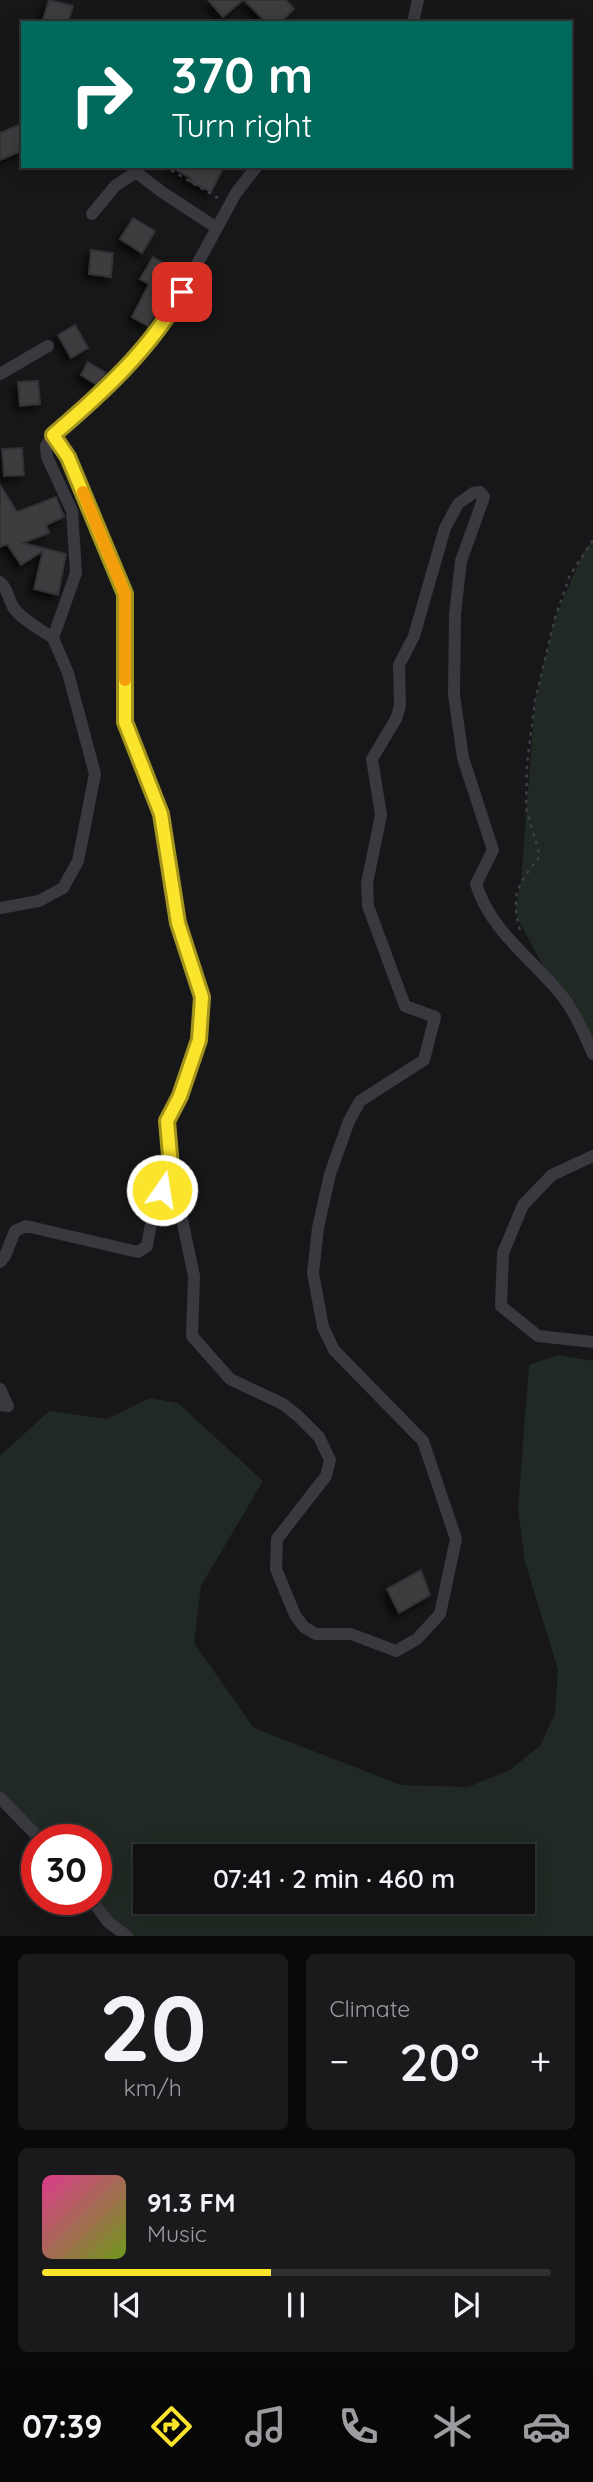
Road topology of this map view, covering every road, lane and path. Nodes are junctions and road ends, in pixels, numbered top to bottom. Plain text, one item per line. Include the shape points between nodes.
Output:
1 (418, 0) edge
2 (413, 21) edge
3 (167, 168) edge
4 (256, 168) edge
5 (230, 205) junction
6 (92, 214) dead end
7 (217, 228) junction
8 (48, 346) dead end
9 (0, 374) edge
10 (53, 435) junction
11 (593, 540) edge
12 (0, 582) edge
13 (53, 638) junction
14 (0, 908) edge
15 (522, 936) dead end
16 (593, 1054) edge
17 (593, 1157) edge
18 (171, 1167) junction
19 (0, 1262) edge
20 (593, 1342) edge
21 (0, 1389) edge
22 (0, 1405) edge
23 (0, 1798) edge
24 (25, 1824) edge
25 (103, 1915) edge
26 (127, 1936) edge

1 - 2 street
3 - 5 path
4 - 5 street
5 - 7 street
6 - 7 street via 115,186 136,172
7 - 10 street via 170,314 104,391
8 - 9 street
10 - 13 street via 46,446 47,457 72,511 76,572
10 - 18 street via 68,457 125,594 125,722 161,814 178,923 202,997 199,1040 167,1121
11 - 15 path via 570,575 535,701 526,808 540,856 521,880 514,899
12 - 13 street via 13,606
13 - 14 street via 68,673 94,774 78,861 63,887 39,901
16 - 18 street via 561,993 502,932 481,901 476,884 493,850 463,758 454,695 461,561 484,497 481,492 473,493 458,504 445,528 414,636 399,665 396,719 372,759 381,815 367,883 368,906 405,1006 435,1017 424,1060 360,1101 349,1121 330,1174 313,1273 323,1327 334,1350 423,1441 456,1539 440,1614 417,1639 396,1651 351,1634 316,1634 295,1615 276,1569 277,1539 326,1476 330,1460 319,1437 298,1416 230,1379 192,1336 194,1276
17 - 20 street via 552,1175 523,1205 503,1253 501,1306 538,1336
18 - 19 street via 153,1213 147,1246 138,1252 26,1226 15,1231
21 - 22 street via 8,1406
23 - 24 street
25 - 26 street

